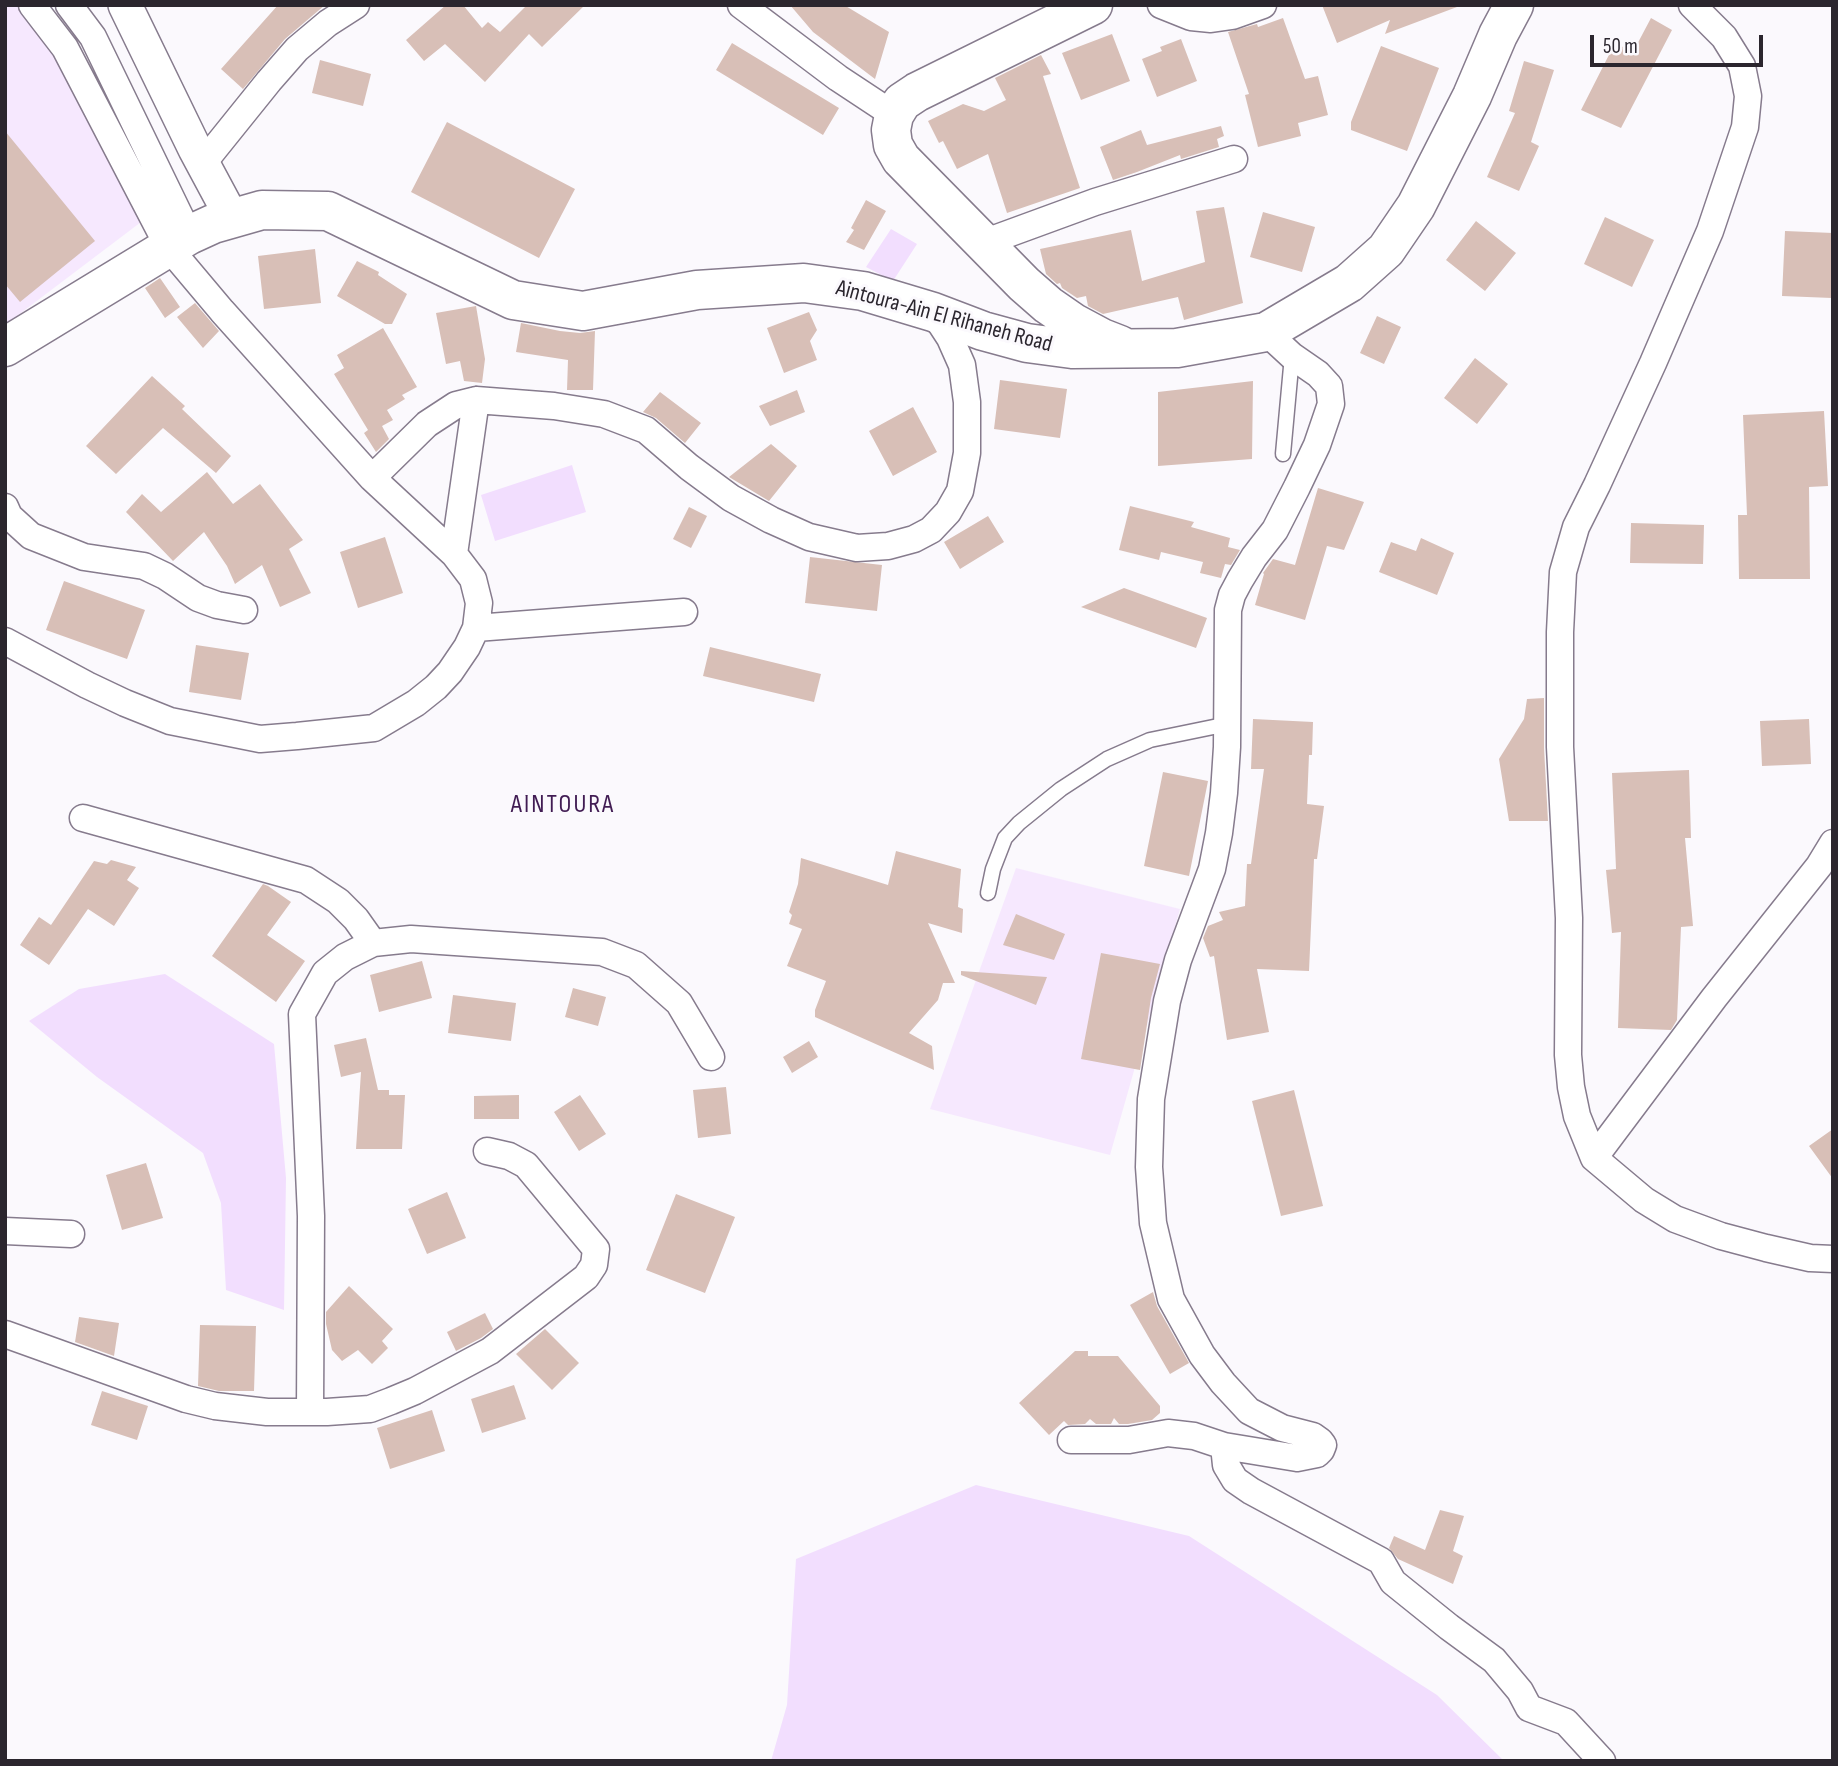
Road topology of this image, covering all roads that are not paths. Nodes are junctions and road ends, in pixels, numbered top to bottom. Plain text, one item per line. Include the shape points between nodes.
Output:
1 (32, 5) edge
2 (69, 5) edge
3 (125, 5) edge
4 (356, 5) edge
5 (741, 5) edge
6 (1093, 5) edge
7 (1161, 5) edge
8 (1264, 5) edge
9 (1514, 5) edge
10 (1692, 5) edge
11 (1040, 17) edge
12 (894, 114) junction
13 (1234, 159) dead end
14 (203, 163) junction
15 (232, 218) junction
16 (179, 242) junction
17 (983, 243) junction
18 (933, 312) junction
19 (1279, 344) junction
20 (5, 347) edge
21 (1132, 349) junction
22 (476, 400) junction
23 (1283, 454) dead end
24 (372, 478) junction
25 (5, 507) edge
26 (454, 554) junction
27 (244, 610) dead end
28 (684, 612) dead end
29 (476, 628) junction
30 (5, 641) edge
31 (1228, 724) junction
32 (83, 818) dead end
33 (1833, 843) edge
34 (1826, 865) edge
35 (988, 893) dead end
36 (373, 943) junction
37 (711, 1057) dead end
38 (487, 1151) dead end
39 (1594, 1158) junction
40 (5, 1231) edge
41 (71, 1234) dead end
42 (1833, 1259) edge
43 (5, 1334) edge
44 (310, 1410) junction
45 (1071, 1440) dead end
46 (1224, 1446) junction
47 (1602, 1761) edge

1 - 16 street via 65,48
2 - 16 street via 93,37
3 - 14 street
4 - 14 street via 297,49
5 - 12 street
6 - 11 main road
7 - 8 street via 1211,19
9 - 19 main road, Aintoura-Ain El Rihaneh Road via 1416,206 1386,250
10 - 39 street via 1724,37 1742,66 1748,96 1745,127 1710,231 1576,527 1563,572 1560,747 1569,918 1568,1055 1577,1116
11 - 12 main road via 917,92
12 - 17 main road via 893,145 901,159
13 - 17 street
14 - 15 street
15 - 16 main road, Aintoura-Ain El Rihaneh Road
15 - 18 main road, Aintoura-Ain El Rihaneh Road via 262,210 328,211 513,300 583,311 697,290 804,283 863,291
16 - 20 main road, Aintoura-Ain El Rihaneh Road
16 - 24 street via 222,311
17 - 21 main road via 1048,305 1093,333
18 - 21 main road, Aintoura-Ain El Rihaneh Road via 1027,343
18 - 22 street via 961,365 967,402 967,453 960,491 931,530 888,546 857,548 809,537 771,520 731,498 646,430 616,418 554,406
19 - 21 main road, Aintoura-Ain El Rihaneh Road
19 - 23 lane
19 - 31 street via 1329,386 1331,404 1317,445 1275,530 1232,595 1227,627
22 - 24 street via 456,405 428,424
22 - 26 street
24 - 26 street
25 - 27 street via 31,536 84,557 144,566 198,598
26 - 29 street via 473,579 479,603
28 - 29 street
29 - 30 street via 436,687 374,728 260,739 170,721 125,704
31 - 35 lane via 1150,740 1107,759 1061,789 1005,838
31 - 46 street via 1224,793 1212,869 1167,1001 1151,1099 1153,1223 1171,1299 1223,1383 1249,1411 1282,1428 1313,1436 1322,1445 1317,1454 1297,1458
32 - 36 street via 306,880 338,901
33 - 34 street
34 - 39 street via 1714,998
36 - 37 street via 411,939 602,952 636,965 679,1003
36 - 44 street via 325,973 302,1014 311,1216
38 - 44 street via 526,1165 596,1249 586,1277 490,1351 415,1391 370,1409
39 - 42 street via 1675,1219 1766,1248
40 - 41 street
43 - 44 street via 186,1399 267,1412
45 - 46 street via 1129,1440 1168,1433
46 - 47 street via 1226,1465 1236,1480 1381,1561 1393,1582 1494,1660 1530,1708 1566,1722

